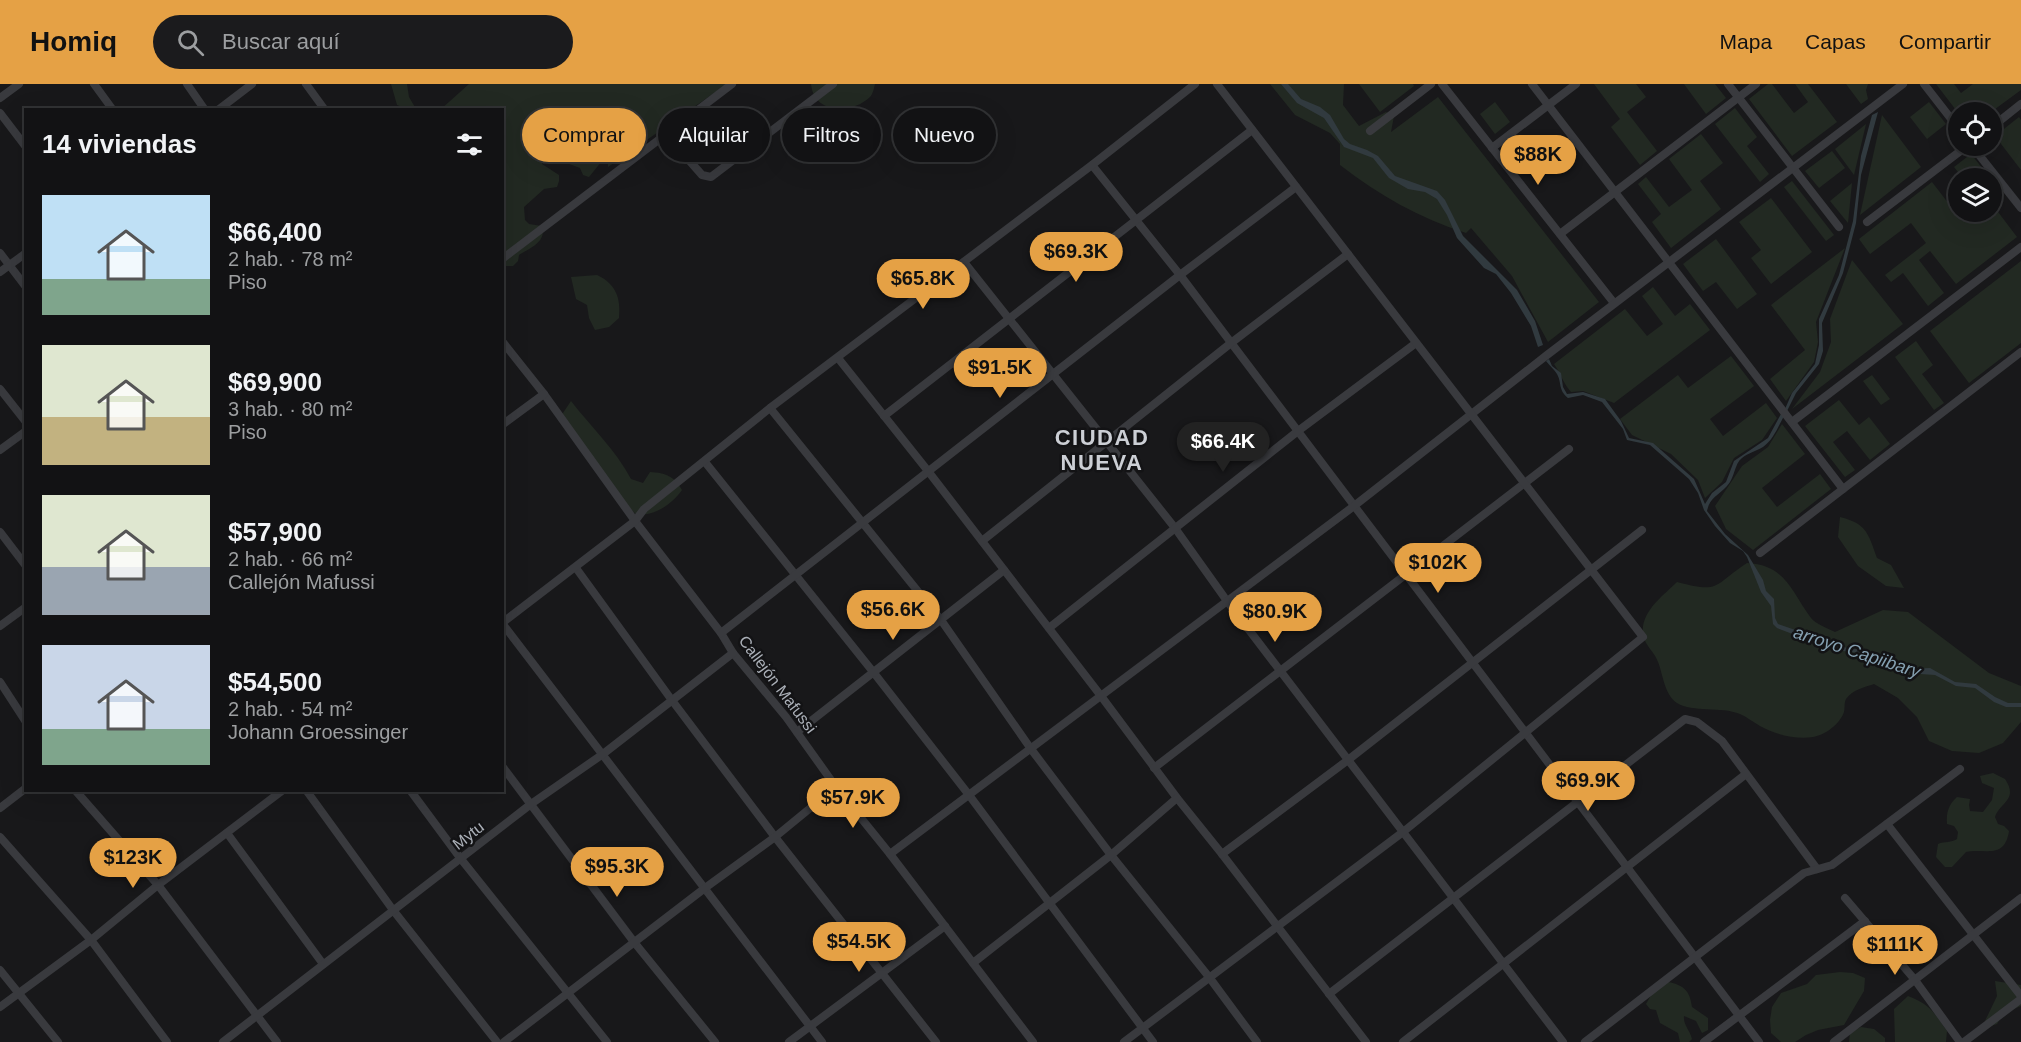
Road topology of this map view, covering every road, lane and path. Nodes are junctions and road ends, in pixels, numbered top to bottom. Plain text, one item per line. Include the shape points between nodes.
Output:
1 (19, 84) edge
2 (94, 84) edge
3 (187, 84) edge
4 (252, 84) edge
5 (306, 84) edge
6 (732, 84) edge
7 (833, 84) edge
8 (1195, 84) edge
9 (1217, 84) edge
10 (1431, 84) edge
11 (1442, 84) edge
12 (1532, 84) edge
13 (1576, 84) edge
14 (1728, 84) edge
15 (1756, 84) edge
16 (1903, 84) edge
17 (1924, 84) edge
18 (0, 98) edge
19 (1738, 98) junction
20 (1549, 105) junction
21 (2021, 105) edge
22 (112, 108) edge
23 (204, 108) edge
24 (221, 108) edge
25 (324, 108) edge
26 (700, 108) edge
27 (0, 113) edge
28 (1948, 115) edge
29 (2002, 119) edge
30 (1252, 130) junction
31 (1370, 131) dead end
32 (770, 132) edge
33 (658, 140) edge
34 (24, 144) edge
35 (1492, 148) junction
36 (1954, 156) edge
37 (1980, 156) edge
38 (691, 162) edge
39 (731, 162) edge
40 (1092, 165) junction
41 (1793, 168) junction
42 (1296, 187) junction
43 (1615, 192) junction
44 (2021, 208) edge
45 (1135, 220) junction
46 (1867, 222) dead end
47 (1839, 227) dead end
48 (1560, 234) junction
49 (2021, 247) edge
50 (0, 253) edge
51 (24, 254) edge
52 (1348, 254) junction
53 (504, 257) edge
54 (964, 262) junction
55 (1669, 262) junction
56 (9, 265) junction
57 (0, 272) edge
58 (1180, 275) junction
59 (24, 284) edge
60 (1614, 303) junction
61 (1010, 318) junction
62 (1231, 343) junction
63 (1416, 343) junction
64 (504, 344) edge
65 (2021, 352) edge
66 (838, 358) junction
67 (1054, 374) junction
68 (0, 389) edge
69 (544, 394) junction
70 (770, 408) junction
71 (1471, 414) junction
72 (884, 416) junction
73 (24, 419) edge
74 (1792, 422) junction
75 (504, 424) edge
76 (1298, 431) junction
77 (24, 432) edge
78 (1108, 442) junction
79 (1569, 449) dead end
80 (0, 450) edge
81 (705, 462) junction
82 (928, 471) junction
83 (1525, 484) junction
84 (1843, 489) junction
85 (1354, 506) junction
86 (635, 521) junction
87 (863, 523) junction
88 (1175, 528) junction
89 (1642, 530) dead end
90 (0, 532) edge
91 (982, 541) junction
92 (1760, 553) dead end
93 (24, 563) edge
94 (576, 568) junction
95 (1004, 570) junction
96 (1592, 571) junction
97 (796, 575) junction
98 (1407, 575) junction
99 (1227, 601) junction
100 (24, 608) edge
101 (940, 620) junction
102 (504, 622) edge
103 (0, 626) edge
104 (504, 626) edge
105 (1049, 628) junction
106 (721, 633) junction
107 (733, 653) junction
108 (1473, 662) junction
109 (1280, 671) junction
110 (874, 673) junction
111 (0, 682) edge
112 (1101, 696) junction
113 (671, 699) junction
114 (24, 719) edge
115 (797, 732) junction
116 (1526, 734) junction
117 (1031, 749) junction
118 (603, 754) junction
119 (1348, 760) junction
120 (1154, 768) junction
121 (504, 769) edge
122 (1960, 769) dead end
123 (1746, 774) junction
124 (836, 787) junction
125 (24, 790) edge
126 (77, 792) edge
127 (279, 792) edge
128 (307, 792) edge
129 (411, 792) edge
130 (969, 795) junction
131 (1177, 798) junction
132 (1578, 803) junction
133 (531, 804) junction
134 (0, 808) edge
135 (1887, 824) junction
136 (1403, 832) junction
137 (227, 833) junction
138 (0, 837) edge
139 (775, 837) junction
140 (890, 854) junction
141 (1222, 854) junction
142 (1111, 855) junction
143 (461, 859) junction
144 (1627, 867) junction
145 (1817, 869) junction
146 (158, 885) junction
147 (705, 888) junction
148 (1845, 898) dead end
149 (2021, 898) edge
150 (1454, 899) junction
151 (1047, 903) junction
152 (393, 910) junction
153 (1865, 921) junction
154 (945, 926) junction
155 (1277, 926) junction
156 (1973, 936) junction
157 (91, 940) junction
158 (634, 942) junction
159 (1695, 957) junction
160 (973, 963) junction
161 (323, 964) junction
162 (1503, 964) junction
163 (0, 970) edge
164 (881, 973) junction
165 (1209, 977) junction
166 (1915, 980) junction
167 (18, 993) junction
168 (568, 994) junction
169 (1329, 994) junction
170 (2021, 998) edge
171 (0, 1007) edge
172 (1738, 1014) junction
173 (257, 1017) junction
174 (811, 1026) junction
175 (1142, 1028) junction
176 (58, 1042) edge
177 (167, 1042) edge
178 (223, 1042) edge
179 (276, 1042) edge
180 (497, 1042) edge
181 (504, 1042) edge
182 (607, 1042) edge
183 (715, 1042) edge
184 (789, 1042) edge
185 (822, 1042) edge
186 (936, 1042) edge
187 (1033, 1042) edge
188 (1124, 1042) edge
189 (1152, 1042) edge
190 (1257, 1042) edge
191 (1366, 1042) edge
192 (1403, 1042) edge
193 (1563, 1042) edge
194 (1585, 1042) edge
195 (1704, 1042) edge
196 (1759, 1042) edge
197 (1834, 1042) edge
198 (1962, 1042) edge

1 - 18 street
2 - 22 street
3 - 23 street
4 - 24 street
5 - 25 street
6 - 26 street
7 - 32 street
8 - 40 street
9 - 30 street
10 - 31 street
11 - 35 street
12 - 20 street
13 - 20 street
14 - 19 street
15 - 19 street
16 - 41 street
17 - 28 street
19 - 41 street
19 - 43 street
20 - 35 street
20 - 43 street
21 - 29 street
27 - 34 street
30 - 42 street
30 - 45 street
33 - 53 street
35 - 48 street
36 - 46 street
37 - 44 street
38 - 39 street via 702,175 711,177
40 - 45 street
40 - 54 street
41 - 47 street
41 - 55 street
42 - 52 street
42 - 58 street
43 - 48 street
43 - 55 street
45 - 58 street
45 - 61 street
48 - 60 street
49 - 74 street
50 - 56 street
51 - 56 street
52 - 62 street
52 - 63 street
54 - 61 street
54 - 66 street
55 - 60 street
55 - 74 street
56 - 57 street
56 - 59 street
58 - 62 street
58 - 67 street
60 - 71 street
61 - 67 street
61 - 72 street
62 - 76 street
62 - 78 street
63 - 71 street
63 - 76 street
64 - 69 street, Callejón Mafussi
65 - 84 street
66 - 70 street
66 - 72 street
67 - 78 street
67 - 82 street
68 - 73 street
69 - 75 street
69 - 86 street, Callejón Mafussi
70 - 81 street
70 - 87 street
71 - 83 street
71 - 85 street
72 - 82 street
74 - 84 street
76 - 85 street
76 - 88 street
77 - 80 street
78 - 88 street
78 - 91 street
79 - 83 street
81 - 86 street via 644,509
81 - 97 street
82 - 87 street
82 - 91 street
83 - 96 street
83 - 98 street
84 - 92 street
85 - 98 street
85 - 99 street
86 - 94 street
86 - 106 street, Callejón Mafussi
87 - 97 street
87 - 101 street
88 - 99 street
88 - 105 street
89 - 96 street
90 - 93 street
91 - 95 street
94 - 102 street
94 - 113 street
95 - 101 street
95 - 105 street
96 - 108 street
96 - 116 street via 1643,637
97 - 106 street
97 - 110 street
98 - 108 street
98 - 109 street
99 - 109 street
99 - 112 street
100 - 103 street
101 - 110 street
101 - 117 street
104 - 118 street
105 - 112 street
106 - 107 street, Callejón Mafussi
107 - 113 street, Mytu
107 - 115 street, Callejón Mafussi
108 - 116 street
108 - 119 street
109 - 119 street
109 - 120 street
110 - 115 street
110 - 130 street
111 - 114 street
112 - 117 street
112 - 120 street
113 - 118 street, Mytu
113 - 139 street
115 - 124 street, Callejón Mafussi
116 - 132 street
116 - 136 street
117 - 130 street
117 - 142 street
118 - 133 street, Mytu
118 - 147 street
119 - 136 street
119 - 141 street
120 - 131 street
121 - 133 street
122 - 135 street
123 - 132 street via 1722,741 1685,718
123 - 144 street
123 - 145 street
124 - 139 street
124 - 140 street, Callejón Mafussi
125 - 134 street
126 - 146 street
127 - 137 street
128 - 152 street
129 - 143 street
130 - 140 street
130 - 151 street
131 - 141 street
131 - 142 street
132 - 144 street
132 - 150 street
133 - 143 street, Mytu
133 - 158 street
135 - 145 street via 1832,864
135 - 156 street
136 - 150 street
136 - 155 street
137 - 146 street
137 - 161 street
138 - 157 street
139 - 147 street
139 - 164 street
140 - 154 street, Callejón Mafussi
141 - 155 street
142 - 151 street
142 - 165 street
143 - 152 street, Mytu
143 - 168 street
144 - 159 street
144 - 162 street
145 - 159 street via 1804,873
146 - 157 street
146 - 173 street
147 - 158 street
147 - 174 street
148 - 153 street
149 - 156 street
150 - 162 street
150 - 169 street
151 - 160 street
151 - 175 street
152 - 161 street, Mytu
152 - 180 street
153 - 166 street
153 - 172 street
154 - 160 street, Callejón Mafussi
154 - 164 street
155 - 165 street
155 - 169 street
156 - 166 street
156 - 170 street
157 - 167 street
157 - 177 street
158 - 168 street
158 - 183 street
159 - 172 street
159 - 194 street
160 - 187 street, Callejón Mafussi
161 - 173 street, Mytu
162 - 192 street
162 - 193 street
163 - 167 street
164 - 174 street
164 - 186 street
165 - 175 street
165 - 190 street
166 - 197 street
166 - 198 street
167 - 171 street
167 - 176 street
168 - 181 street
168 - 182 street
169 - 191 street
170 - 198 street
172 - 195 street
172 - 196 street
173 - 178 street, Mytu
173 - 179 street
174 - 184 street
174 - 185 street
175 - 188 street
175 - 189 street

